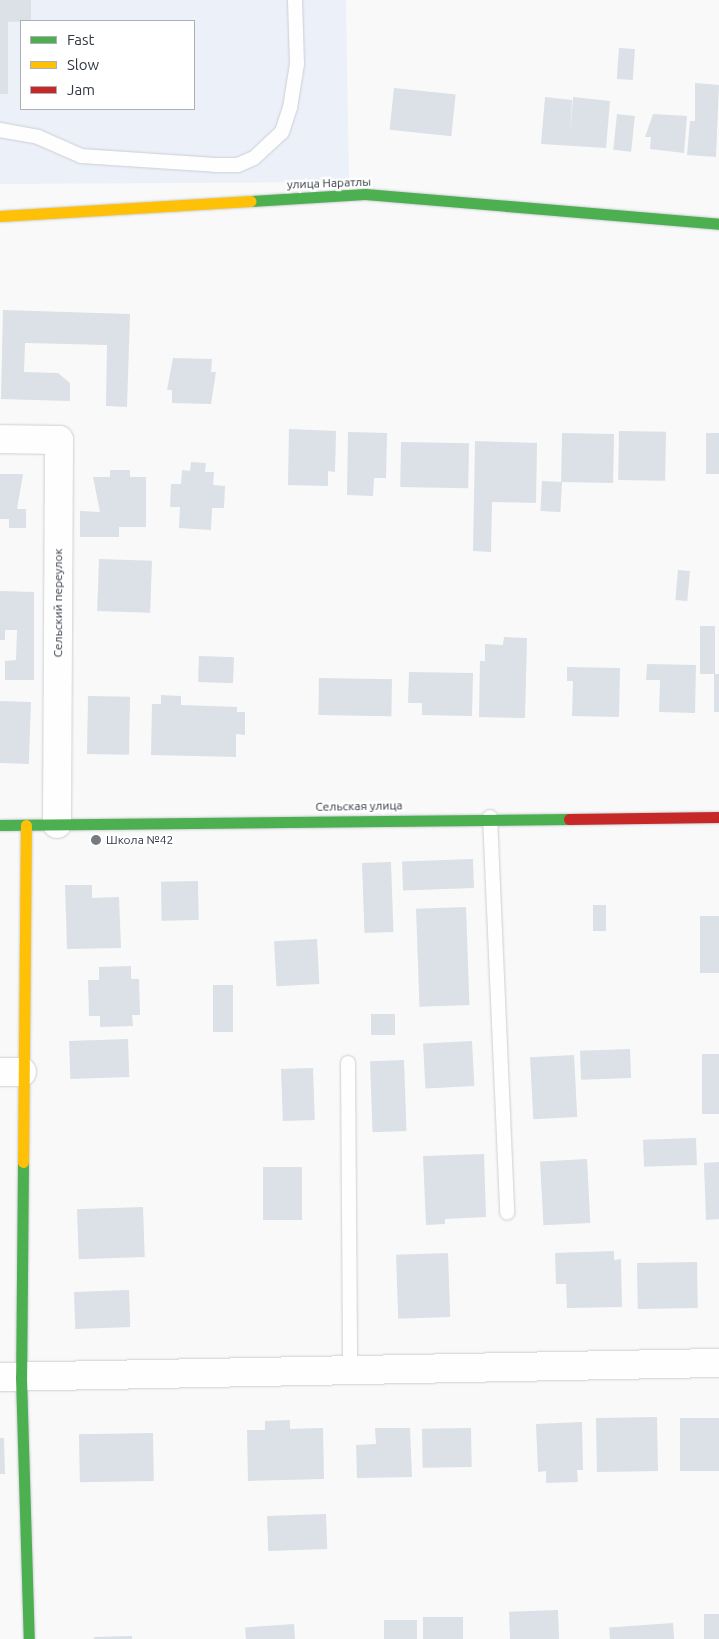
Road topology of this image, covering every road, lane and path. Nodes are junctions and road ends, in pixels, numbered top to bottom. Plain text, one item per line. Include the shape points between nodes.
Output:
1 (294, 0) edge
2 (0, 130) edge
3 (0, 216) edge
4 (719, 224) edge
5 (0, 439) edge
6 (490, 817) junction
7 (719, 817) edge
8 (57, 824) junction
9 (0, 825) edge
10 (26, 825) junction
11 (348, 1063) dead end
12 (11, 1072) edge
13 (507, 1213) dead end
14 (719, 1363) edge
15 (350, 1370) junction
16 (10, 1377) edge
17 (29, 1639) edge

1 - 2 lane via 297,64 290,108 282,132 254,158 223,165 82,156 38,137
3 - 4 street, улица Наратлы via 365,194
5 - 8 street, Сельский переулок via 59,440
6 - 7 street, Сельская улица
6 - 8 street, Сельская улица
6 - 13 lane
8 - 10 street, Сельская улица
9 - 10 street, Сельская улица
10 - 12 street
11 - 15 lane
12 - 16 street
14 - 15 street
15 - 16 street
16 - 17 street

